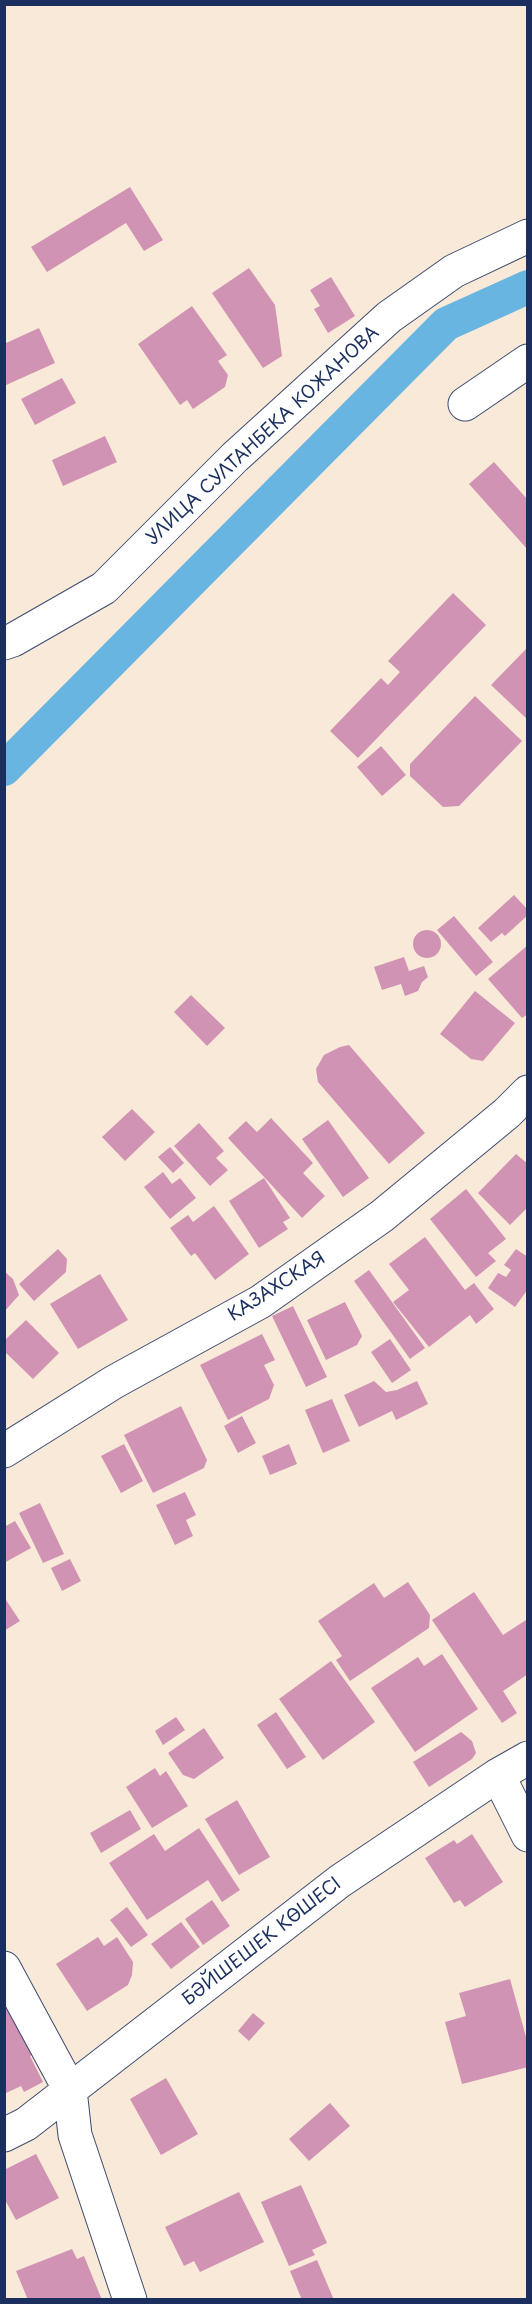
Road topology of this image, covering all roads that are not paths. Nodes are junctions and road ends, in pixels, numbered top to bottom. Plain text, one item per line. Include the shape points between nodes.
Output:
1 (528, 236) edge
2 (528, 361) edge
3 (465, 404) dead end
4 (4, 643) edge
5 (528, 1092) edge
6 (4, 1451) edge
7 (528, 1758) edge
8 (498, 1775) junction
9 (528, 1835) edge
10 (4, 1968) edge
11 (70, 2090) junction
12 (4, 2135) edge
13 (130, 2300) edge

1 - 4 street, УЛИЦА СУЛТАНБЕКА КОЖАНОВА via 454,271 389,317 235,457 104,588
2 - 3 street
5 - 6 street, КАЗАХСКАЯ via 382,1216 260,1302 114,1382
7 - 8 street, БӘЙШЕШЕК КӨШЕСІ
8 - 9 street
8 - 11 street, БӘЙШЕШЕК КӨШЕСІ via 340,1881
10 - 11 street
11 - 12 street, БӘЙШЕШЕК КӨШЕСІ via 26,2124
11 - 13 street via 75,2135

